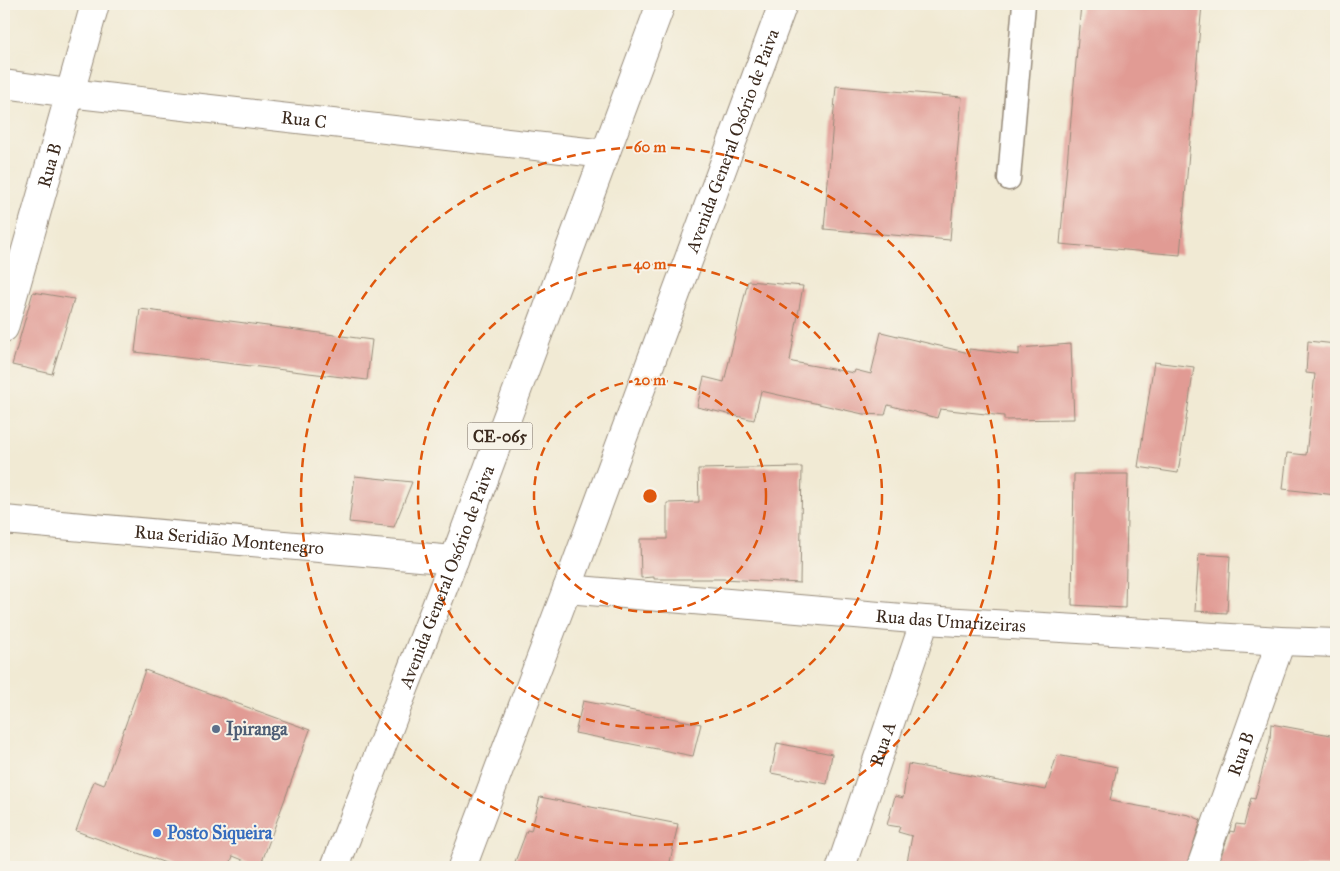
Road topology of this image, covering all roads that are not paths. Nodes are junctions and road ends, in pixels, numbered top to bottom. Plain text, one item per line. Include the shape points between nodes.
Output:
1 (94, 4) edge
2 (661, 4) edge
3 (783, 4) edge
4 (1024, 4) edge
5 (4, 84) edge
6 (69, 93) junction
7 (605, 154) junction
8 (1009, 179) dead end
9 (4, 328) edge
10 (4, 520) edge
11 (454, 560) junction
12 (567, 589) junction
13 (925, 620) junction
14 (1281, 641) junction
15 (1336, 643) edge
16 (335, 867) edge
17 (462, 867) edge
18 (842, 867) edge
19 (1201, 867) edge

1 - 6 street, Rua B
2 - 7 street, Avenida General Osório de Paiva / CE-065
3 - 12 street, Avenida General Osório de Paiva
4 - 8 lane
5 - 6 street, Rua C
6 - 7 street, Rua C
6 - 9 street, Rua B
7 - 11 street, Avenida General Osório de Paiva / CE-065
10 - 11 street, Rua Seridião Montenegro
11 - 16 street, Avenida General Osório de Paiva / CE-065
12 - 13 street, Rua das Umarizeiras
12 - 17 street, Avenida General Osório de Paiva
13 - 14 street, Rua das Umarizeiras
13 - 18 street, Rua A
14 - 15 street, Rua das Umarizeiras
14 - 19 street, Rua B

